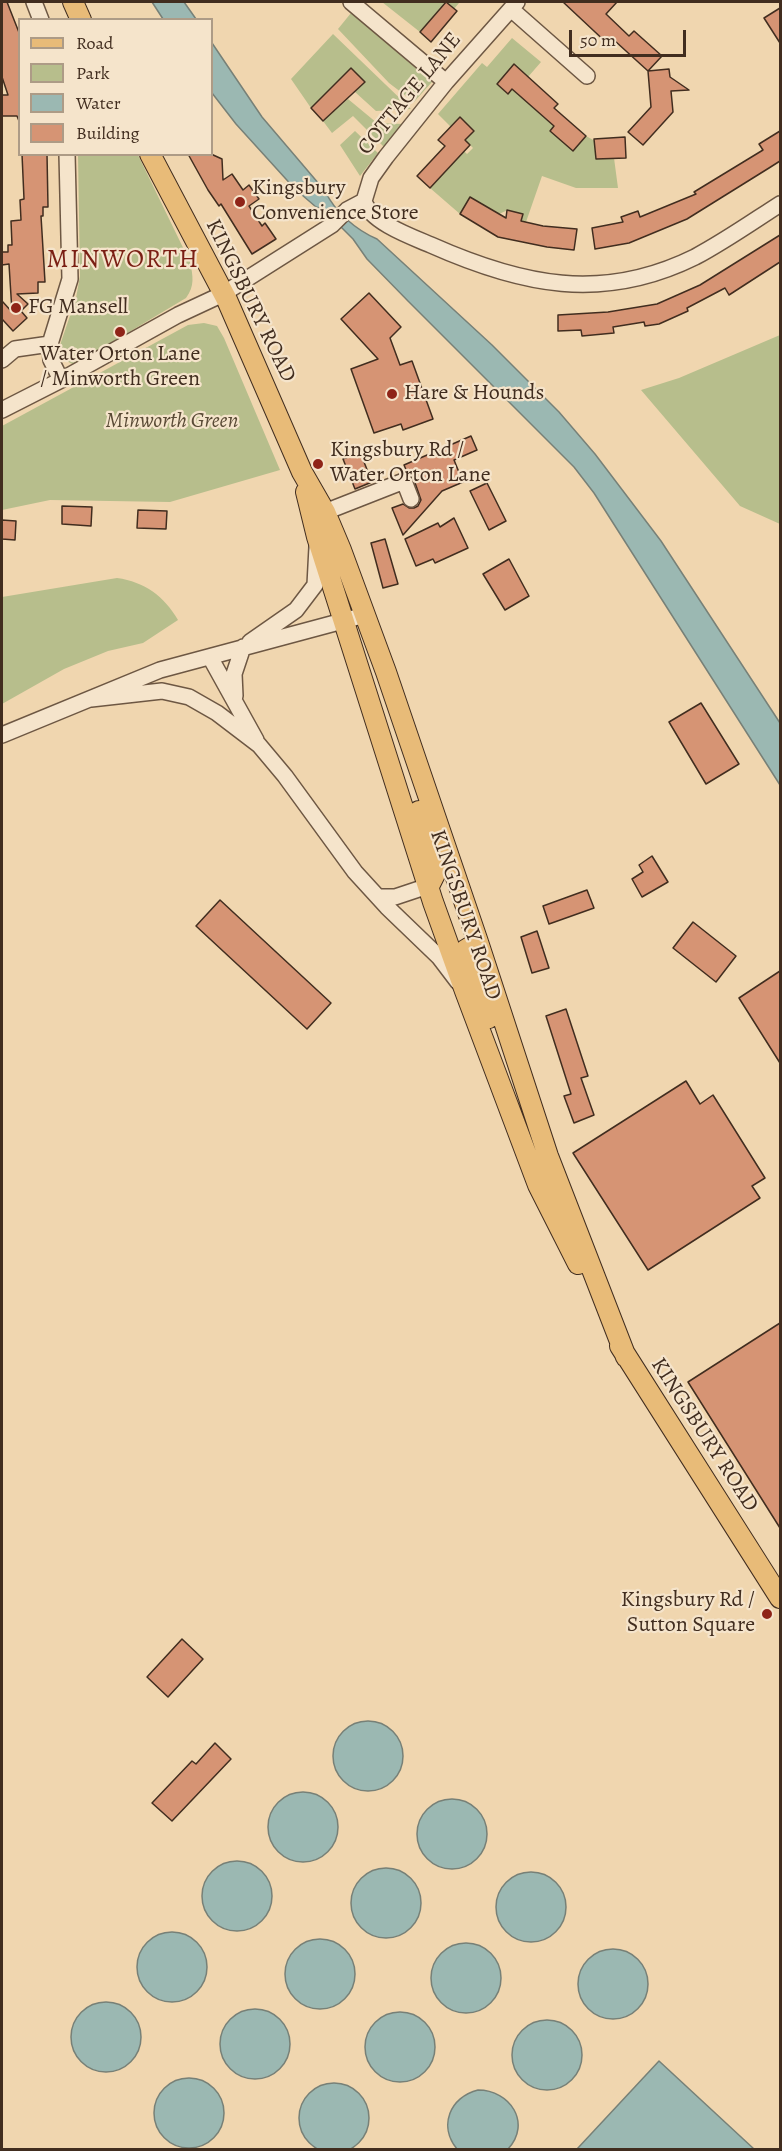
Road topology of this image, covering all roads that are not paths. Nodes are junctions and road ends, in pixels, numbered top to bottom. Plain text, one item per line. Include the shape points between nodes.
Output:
1 (34, 2) edge
2 (73, 2) edge
3 (351, 2) edge
4 (514, 5) edge
5 (40, 18) edge
6 (80, 18) edge
7 (587, 76) dead end
8 (446, 82) junction
9 (67, 156) edge
10 (151, 156) edge
11 (364, 201) junction
12 (780, 204) edge
13 (223, 294) junction
14 (50, 344) junction
15 (2, 360) edge
16 (61, 380) junction
17 (2, 410) edge
18 (302, 472) junction
19 (411, 499) dead end
20 (325, 512) junction
21 (317, 537) junction
22 (365, 615) junction
23 (344, 620) junction
24 (243, 647) junction
25 (210, 657) junction
26 (91, 699) junction
27 (236, 703) junction
28 (396, 704) junction
29 (2, 735) edge
30 (259, 745) junction
31 (428, 886) junction
32 (379, 897) junction
33 (440, 921) junction
34 (478, 942) junction
35 (465, 991) junction
36 (538, 1185) junction
37 (626, 1357) junction
38 (780, 1598) edge

1 - 5 street
2 - 6 main road
3 - 8 street
4 - 7 street
4 - 8 street, COTTAGE LANE
8 - 11 street, COTTAGE LANE via 371,178
9 - 14 street via 70,279
10 - 13 main road, KINGSBURY ROAD
11 - 12 street via 371,213 403,233 489,269 555,283 595,285 639,278 692,258
11 - 13 street
13 - 16 street
13 - 18 main road, KINGSBURY ROAD
14 - 15 street via 15,349
14 - 16 street via 51,360
16 - 17 street
18 - 20 main road, KINGSBURY ROAD
18 - 21 main road, KINGSBURY ROAD
19 - 20 street via 404,482
20 - 22 main road, KINGSBURY ROAD
21 - 23 main road, KINGSBURY ROAD
21 - 24 street via 315,585 296,610
22 - 23 street
22 - 28 main road, KINGSBURY ROAD
23 - 24 street
23 - 31 main road, KINGSBURY ROAD
24 - 25 street
24 - 27 street via 234,674
25 - 26 street via 160,670
25 - 27 street
26 - 29 street
26 - 30 street via 162,691 189,697
27 - 30 street
28 - 31 main road via 400,753 435,861 435,874
28 - 34 main road, KINGSBURY ROAD
30 - 32 street via 355,872
31 - 32 street via 395,897
31 - 33 main road, KINGSBURY ROAD
32 - 35 street via 439,957
33 - 34 main road
33 - 35 main road, KINGSBURY ROAD
34 - 36 main road via 465,950 521,1114
34 - 37 main road, KINGSBURY ROAD via 548,1156
35 - 36 main road, KINGSBURY ROAD
36 - 37 main road, KINGSBURY ROAD
37 - 38 main road, KINGSBURY ROAD

